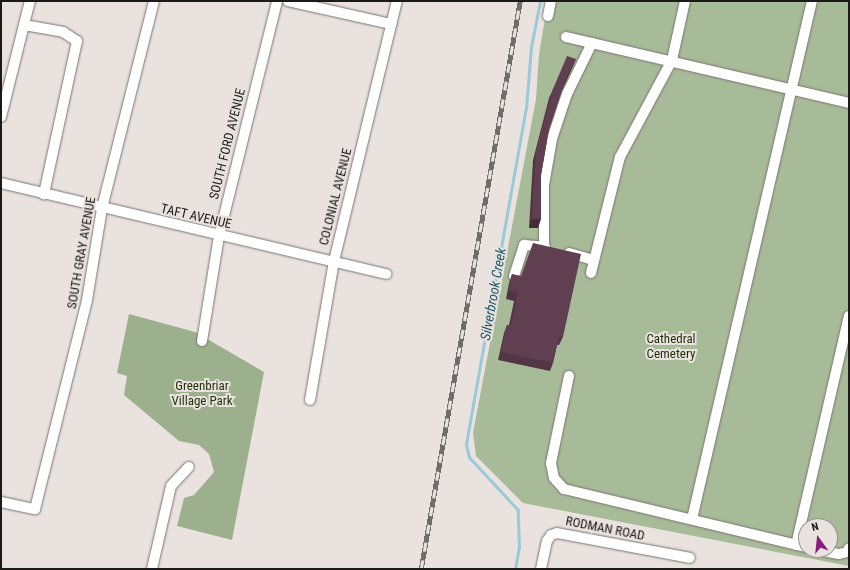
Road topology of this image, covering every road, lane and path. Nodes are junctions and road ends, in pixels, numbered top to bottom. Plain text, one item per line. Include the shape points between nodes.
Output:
1 (30, 1) edge
2 (154, 1) edge
3 (277, 1) edge
4 (288, 1) edge
5 (397, 1) edge
6 (551, 1) edge
7 (685, 1) edge
8 (812, 1) edge
9 (548, 16) dead end
10 (391, 24) junction
11 (24, 25) junction
12 (566, 37) dead end
13 (592, 43) junction
14 (672, 60) junction
15 (791, 90) junction
16 (849, 103) edge
17 (1, 117) edge
18 (1, 183) edge
19 (44, 194) junction
20 (102, 208) junction
21 (219, 236) junction
22 (544, 246) junction
23 (593, 260) junction
24 (334, 261) junction
25 (591, 273) dead end
26 (386, 274) dead end
27 (514, 276) edge
28 (849, 316) edge
29 (202, 342) dead end
30 (570, 376) dead end
31 (310, 400) dead end
32 (189, 467) dead end
33 (1, 502) edge
34 (807, 518) edge
35 (692, 519) junction
36 (798, 545) edge
37 (849, 548) edge
38 (838, 554) edge
39 (690, 558) dead end
40 (152, 569) edge
41 (541, 569) edge

1 - 11 street
2 - 20 street, SOUTH GRAY AVENUE
3 - 21 street, SOUTH FORD AVENUE
4 - 10 street
5 - 10 street, COLONIAL AVENUE
6 - 9 street
7 - 14 street
8 - 15 street
10 - 24 street, COLONIAL AVENUE
11 - 17 street
11 - 19 street via 63,32 77,41
12 - 13 street
13 - 14 street
13 - 22 street via 567,94 552,140 544,185
14 - 15 street
14 - 23 street via 620,157
15 - 16 street
15 - 35 street
18 - 19 street, TAFT AVENUE
19 - 20 street, TAFT AVENUE
20 - 21 street, TAFT AVENUE
20 - 33 street, SOUTH GRAY AVENUE via 87,300 35,510
21 - 24 street, TAFT AVENUE
21 - 29 street, SOUTH FORD AVENUE
22 - 23 street
22 - 27 street via 524,245
23 - 25 street
24 - 26 street, TAFT AVENUE
24 - 31 street, COLONIAL AVENUE
28 - 34 street
30 - 35 street via 552,454 552,468 558,484 569,492
32 - 40 street via 171,486
35 - 36 street
37 - 38 street via 847,552
39 - 41 street, RODMAN ROAD via 557,533 551,535 547,541

